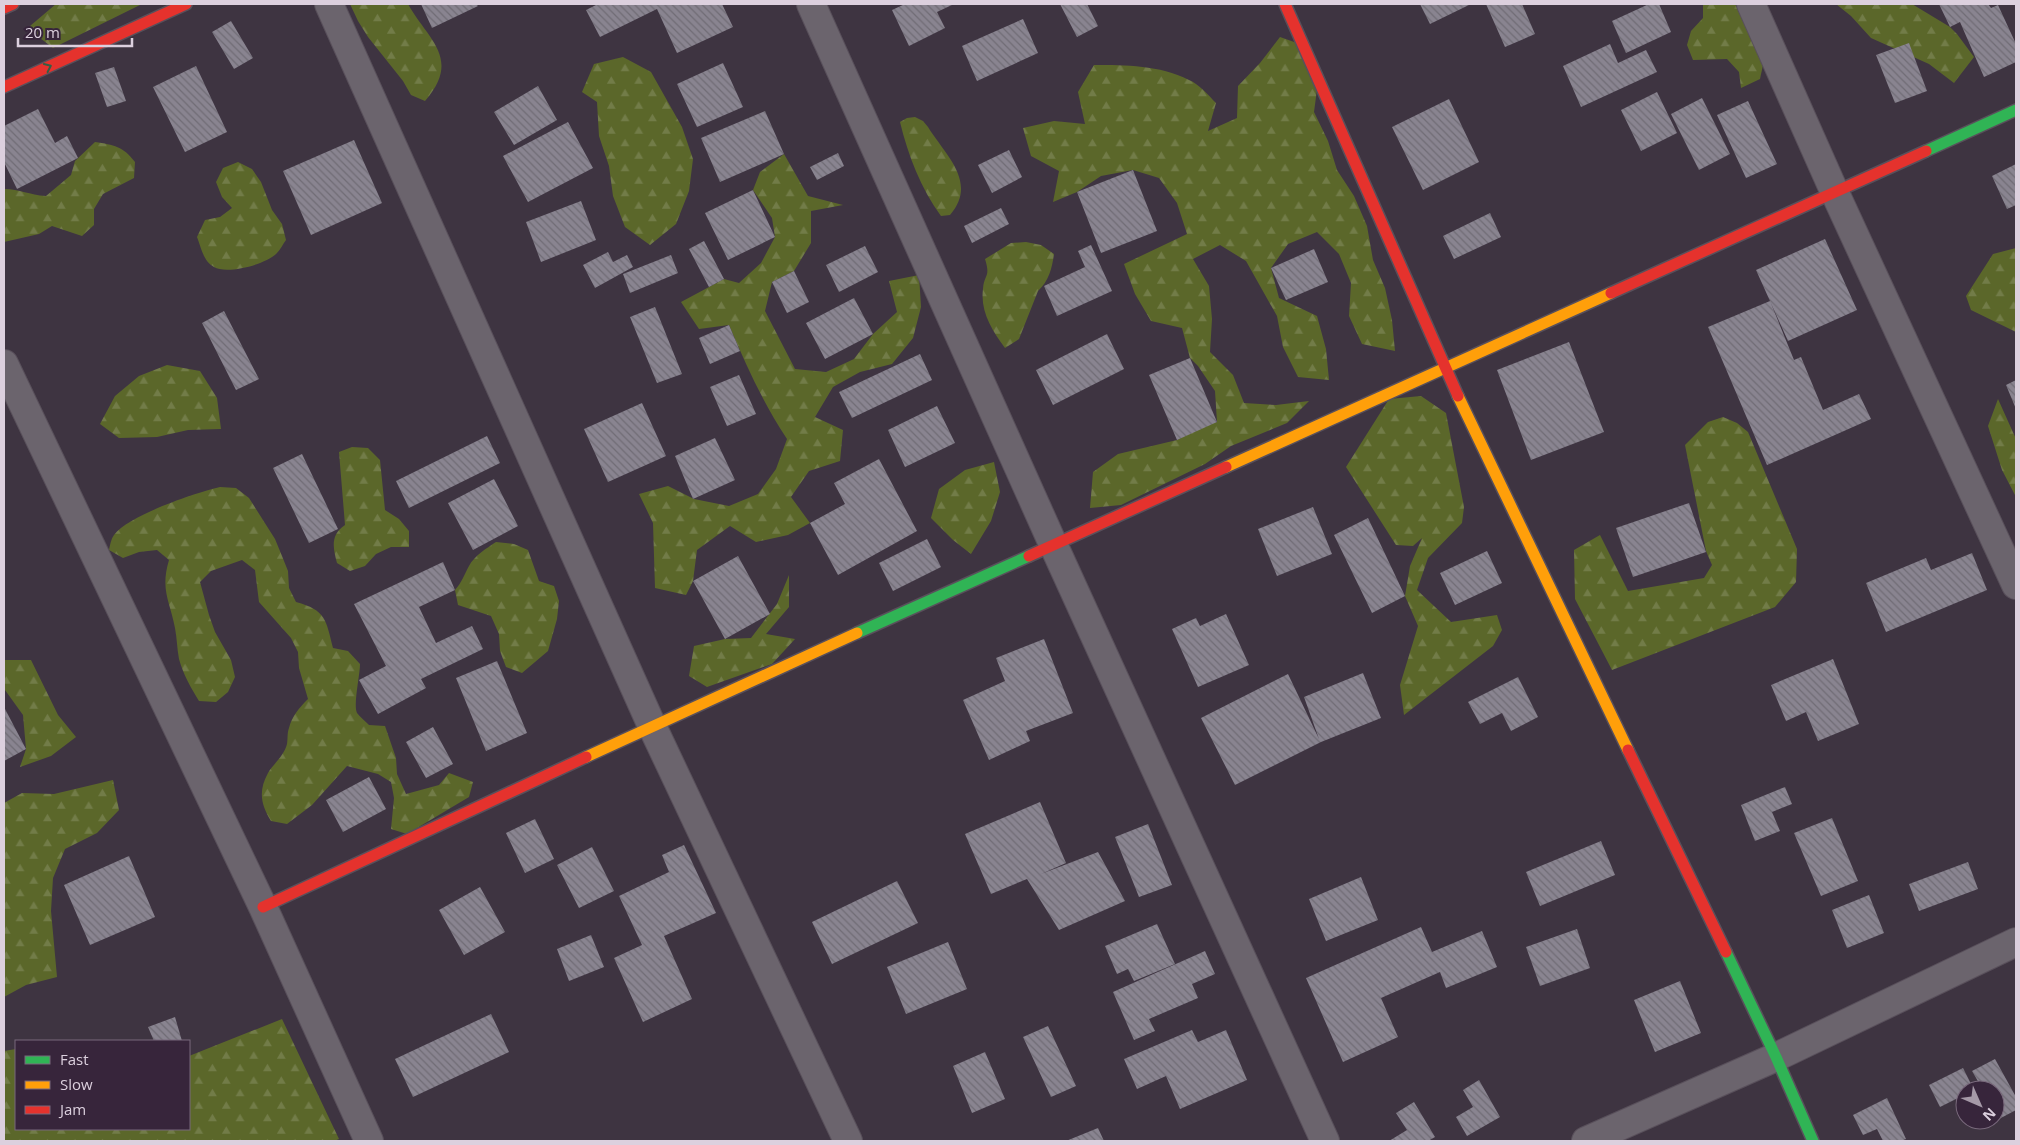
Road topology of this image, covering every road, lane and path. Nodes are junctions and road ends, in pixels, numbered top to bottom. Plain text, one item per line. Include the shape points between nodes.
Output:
1 (13, 4) edge
2 (186, 4) edge
3 (330, 4) edge
4 (811, 4) edge
5 (1285, 4) edge
6 (1751, 4) edge
7 (4, 8) edge
8 (4, 87) edge
9 (2016, 110) edge
10 (1835, 193) junction
11 (4, 364) edge
12 (1445, 368) junction
13 (1053, 544) junction
14 (2016, 585) edge
15 (652, 726) junction
16 (263, 907) junction
17 (2016, 942) edge
18 (1776, 1056) junction
19 (368, 1141) edge
20 (848, 1141) edge
21 (1325, 1141) edge
22 (1586, 1141) edge
23 (1813, 1141) edge

1 - 7 street
8 -> 2 street
3 - 15 street
4 - 13 street
5 - 12 street
6 - 10 street
9 - 10 street
10 - 12 street
10 - 14 street
11 - 16 street
12 - 13 street
12 - 18 street
13 - 15 street
13 - 21 street
15 - 16 street
15 - 20 street
16 - 19 street
17 - 18 street
18 - 22 street
18 - 23 street

